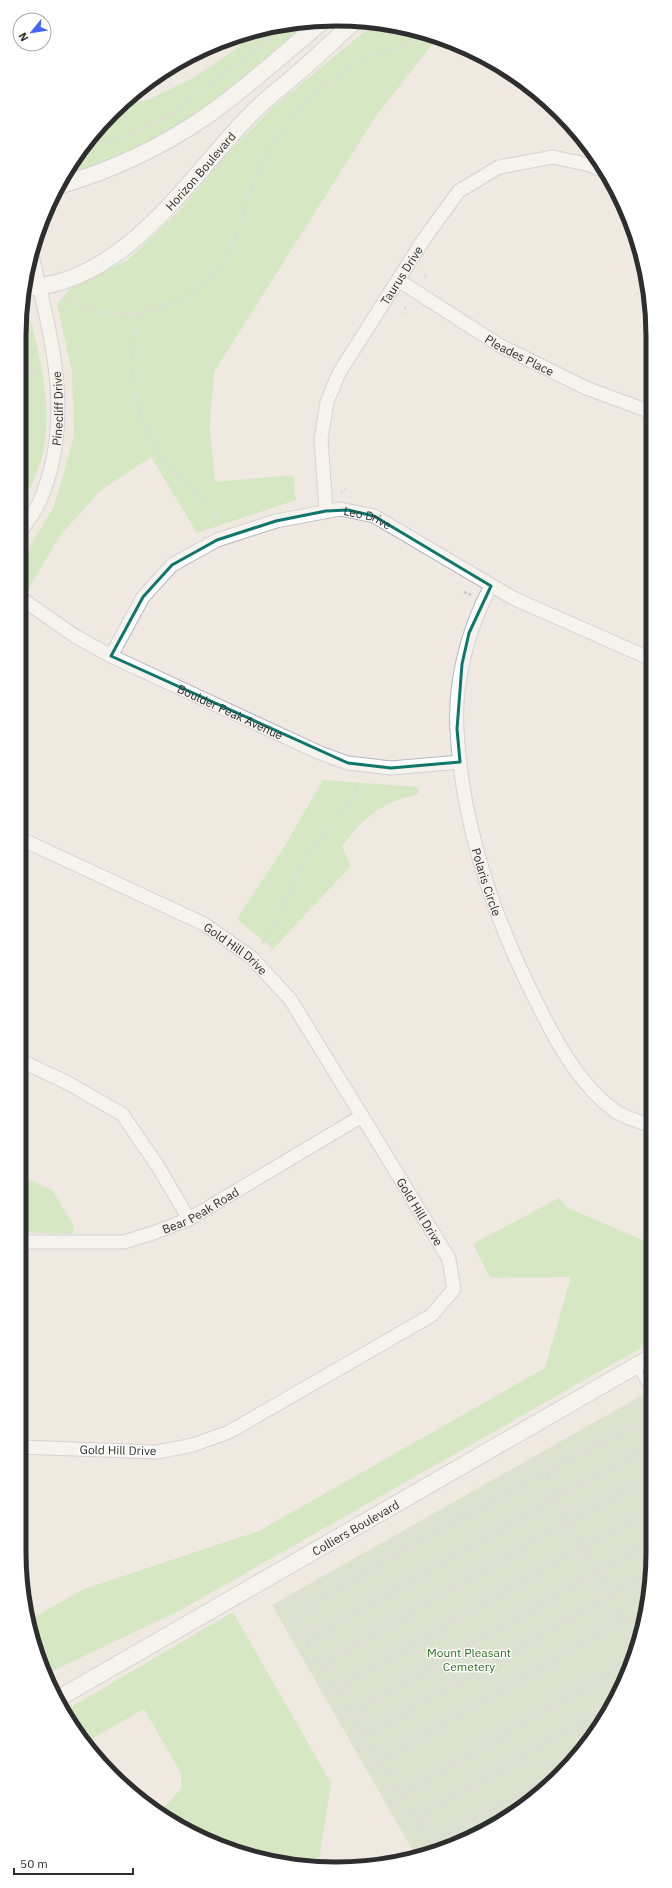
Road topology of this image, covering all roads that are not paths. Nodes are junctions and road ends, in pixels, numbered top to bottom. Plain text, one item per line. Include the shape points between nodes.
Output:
1 (316, 27) edge
2 (349, 27) edge
3 (596, 168) edge
4 (67, 183) edge
5 (398, 280) junction
6 (32, 288) edge
7 (646, 410) edge
8 (326, 511) junction
9 (26, 523) edge
10 (491, 586) junction
11 (26, 603) edge
12 (111, 656) junction
13 (646, 657) edge
14 (460, 762) junction
15 (26, 841) edge
16 (26, 1063) edge
17 (362, 1116) junction
18 (646, 1124) edge
19 (189, 1219) junction
20 (26, 1242) edge
21 (646, 1360) edge
22 (636, 1366) junction
23 (646, 1384) edge
24 (26, 1447) edge
25 (62, 1696) edge

1 - 4 street via 205,117 166,141 116,166
2 - 6 street, Horizon Boulevard via 251,114 135,240 89,271 63,282
3 - 5 street, Taurus Drive via 553,157 499,167 459,191
5 - 7 street, Pleades Place via 499,346 586,388
5 - 8 street, Taurus Drive via 339,372 327,402 321,439
6 - 9 street, Pinecliff Drive via 51,341 59,393 58,432 52,468 38,504
8 - 10 street, Leo Drive via 340,509 374,516
8 - 12 street, Leo Drive via 276,521 217,540 172,565 143,597
10 - 13 street, Leo Drive
10 - 14 street, Polaris Circle via 470,633 462,664 457,729
11 - 12 street, Boulder Peak Avenue
12 - 14 street, Boulder Peak Avenue via 320,753 348,763 391,768
14 - 18 street, Polaris Circle via 470,820 484,877 505,935 530,991 553,1034 579,1074 597,1095 616,1111
15 - 17 street, Gold Hill Drive via 204,924 250,957 290,999
16 - 19 street via 66,1082 122,1114 157,1165
17 - 19 street, Bear Peak Road
17 - 24 street, Gold Hill Drive via 450,1259 454,1289 432,1315 230,1432 193,1445 157,1452
19 - 20 street, Bear Peak Road via 124,1242
21 - 22 street, Colliers Boulevard
22 - 23 lane
22 - 25 street, Colliers Boulevard

